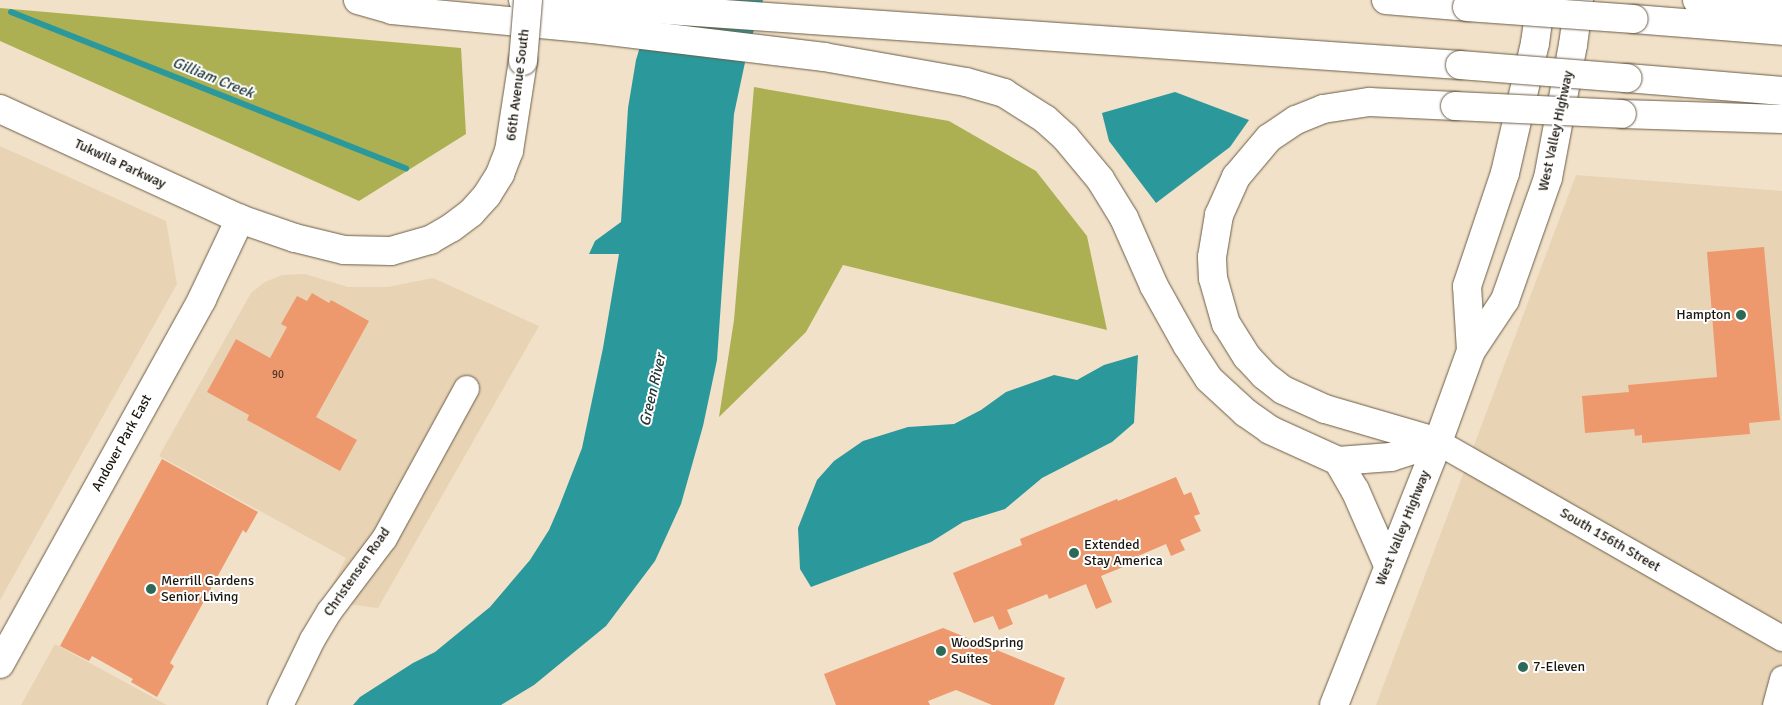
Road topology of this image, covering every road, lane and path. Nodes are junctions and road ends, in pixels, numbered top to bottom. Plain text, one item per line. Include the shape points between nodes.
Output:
1 (358, 0) edge
2 (523, 0) edge
3 (528, 0) edge
4 (1386, 0) edge
5 (1541, 0) edge
6 (1579, 0) edge
7 (1697, 0) edge
8 (1782, 10) edge
9 (597, 17) junction
10 (1782, 31) edge
11 (1782, 91) edge
12 (0, 109) edge
13 (1782, 119) edge
14 (240, 219) junction
15 (1471, 351) junction
16 (466, 388) dead end
17 (1438, 442) junction
18 (1338, 461) junction
19 (1388, 565) junction
20 (1782, 638) edge
21 (0, 664) edge
22 (1782, 678) edge
23 (280, 705) edge
24 (1334, 705) edge
25 (1775, 705) edge

1 - 9 main road via 392,10
2 - 9 main road
3 - 14 main road, 66th Avenue South, bridge via 514,127 500,174 471,213 430,240 391,251 344,250
4 - 10 main road, bridge
5 - 15 main road, West Valley Highway via 1535,43 1505,173 1467,286
6 - 15 main road, West Valley Highway via 1548,178 1505,300
7 - 8 main road
9 - 11 main road, bridge via 836,22 1460,65
9 - 18 main road via 987,87 1016,99 1065,137 1100,179 1124,218 1154,286 1209,379 1270,430
12 - 14 main road, Tukwila Parkway
13 - 17 main road, bridge via 1369,102 1323,109 1296,120 1269,138 1236,177 1219,215 1212,257 1213,278 1226,324 1247,357 1283,390 1325,409
14 - 21 main road, Andover Park East via 202,299
15 - 17 main road, West Valley Highway
16 - 23 street, Christensen Road via 384,538 312,639
17 - 18 main road via 1391,458
17 - 19 main road, West Valley Highway
17 - 20 street, South 156th Street
18 - 19 main road via 1355,490
19 - 24 main road, West Valley Highway
22 - 25 street

